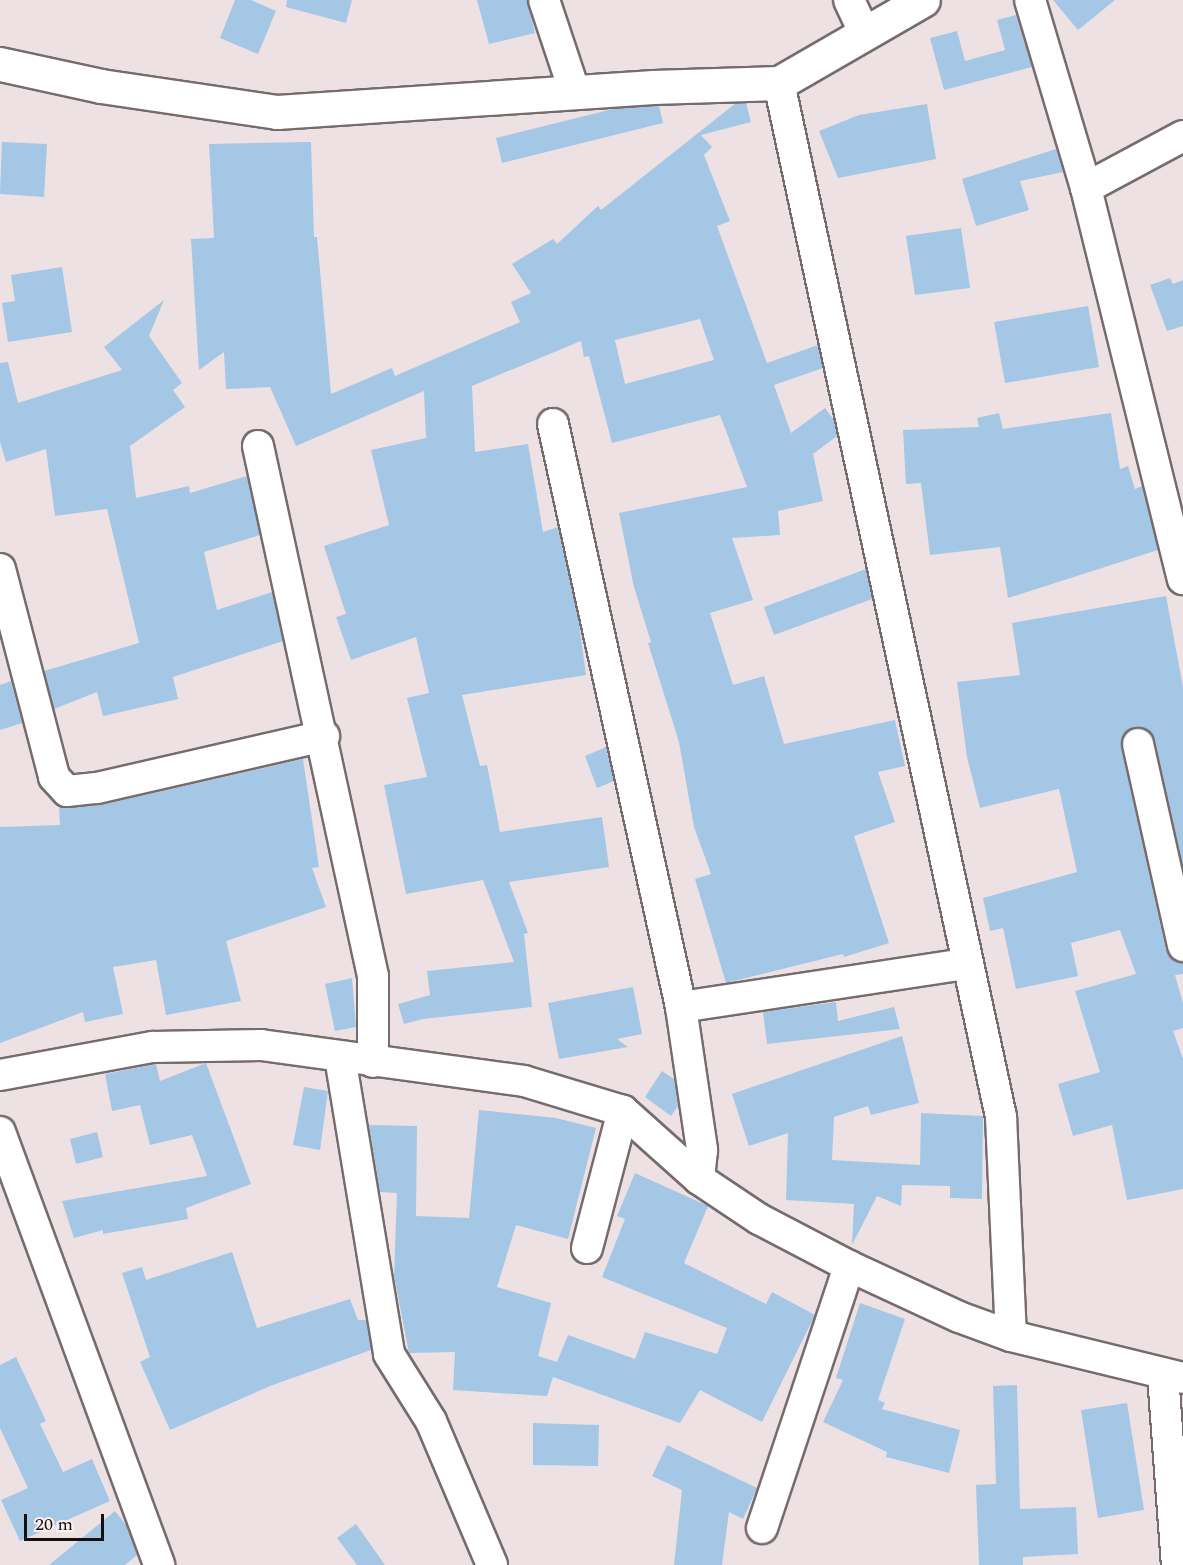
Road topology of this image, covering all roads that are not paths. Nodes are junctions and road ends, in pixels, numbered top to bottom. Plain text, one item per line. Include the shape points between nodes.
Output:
1 (544, 0) edge
2 (849, 0) edge
3 (923, 0) edge
4 (1030, 0) edge
5 (865, 35) junction
6 (0, 64) edge
7 (779, 83) junction
8 (575, 93) junction
9 (1183, 136) edge
10 (1086, 188) junction
11 (553, 424) dead end
12 (258, 446) dead end
13 (0, 569) edge
14 (1183, 573) edge
15 (324, 736) junction
16 (1137, 744) dead end
17 (1183, 946) edge
18 (966, 964) junction
19 (681, 1007) junction
20 (340, 1057) junction
21 (373, 1062) junction
22 (0, 1075) edge
23 (623, 1112) junction
24 (0, 1132) edge
25 (699, 1179) junction
26 (587, 1248) dead end
27 (849, 1266) junction
28 (1011, 1336) junction
29 (1173, 1377) edge
30 (762, 1528) dead end
31 (159, 1565) edge
32 (492, 1565) edge
33 (1176, 1565) edge

1 - 8 street
2 - 5 street
3 - 5 street
4 - 10 street
5 - 7 street
6 - 8 street via 101,86 278,112
7 - 8 street
7 - 18 street
9 - 10 street
10 - 14 street
11 - 19 street
12 - 15 street
13 - 15 street via 54,777 67,790 97,788
15 - 21 street via 373,976
16 - 17 street
18 - 19 street
18 - 28 street via 1001,1117
19 - 25 street via 702,1150
20 - 21 street
20 - 22 street via 261,1045 153,1047
20 - 32 street via 388,1353 431,1421
21 - 23 street via 524,1081
23 - 25 street
23 - 26 street
24 - 31 street
25 - 27 street via 759,1219
27 - 28 street
27 - 30 street
28 - 29 street
29 - 33 street

